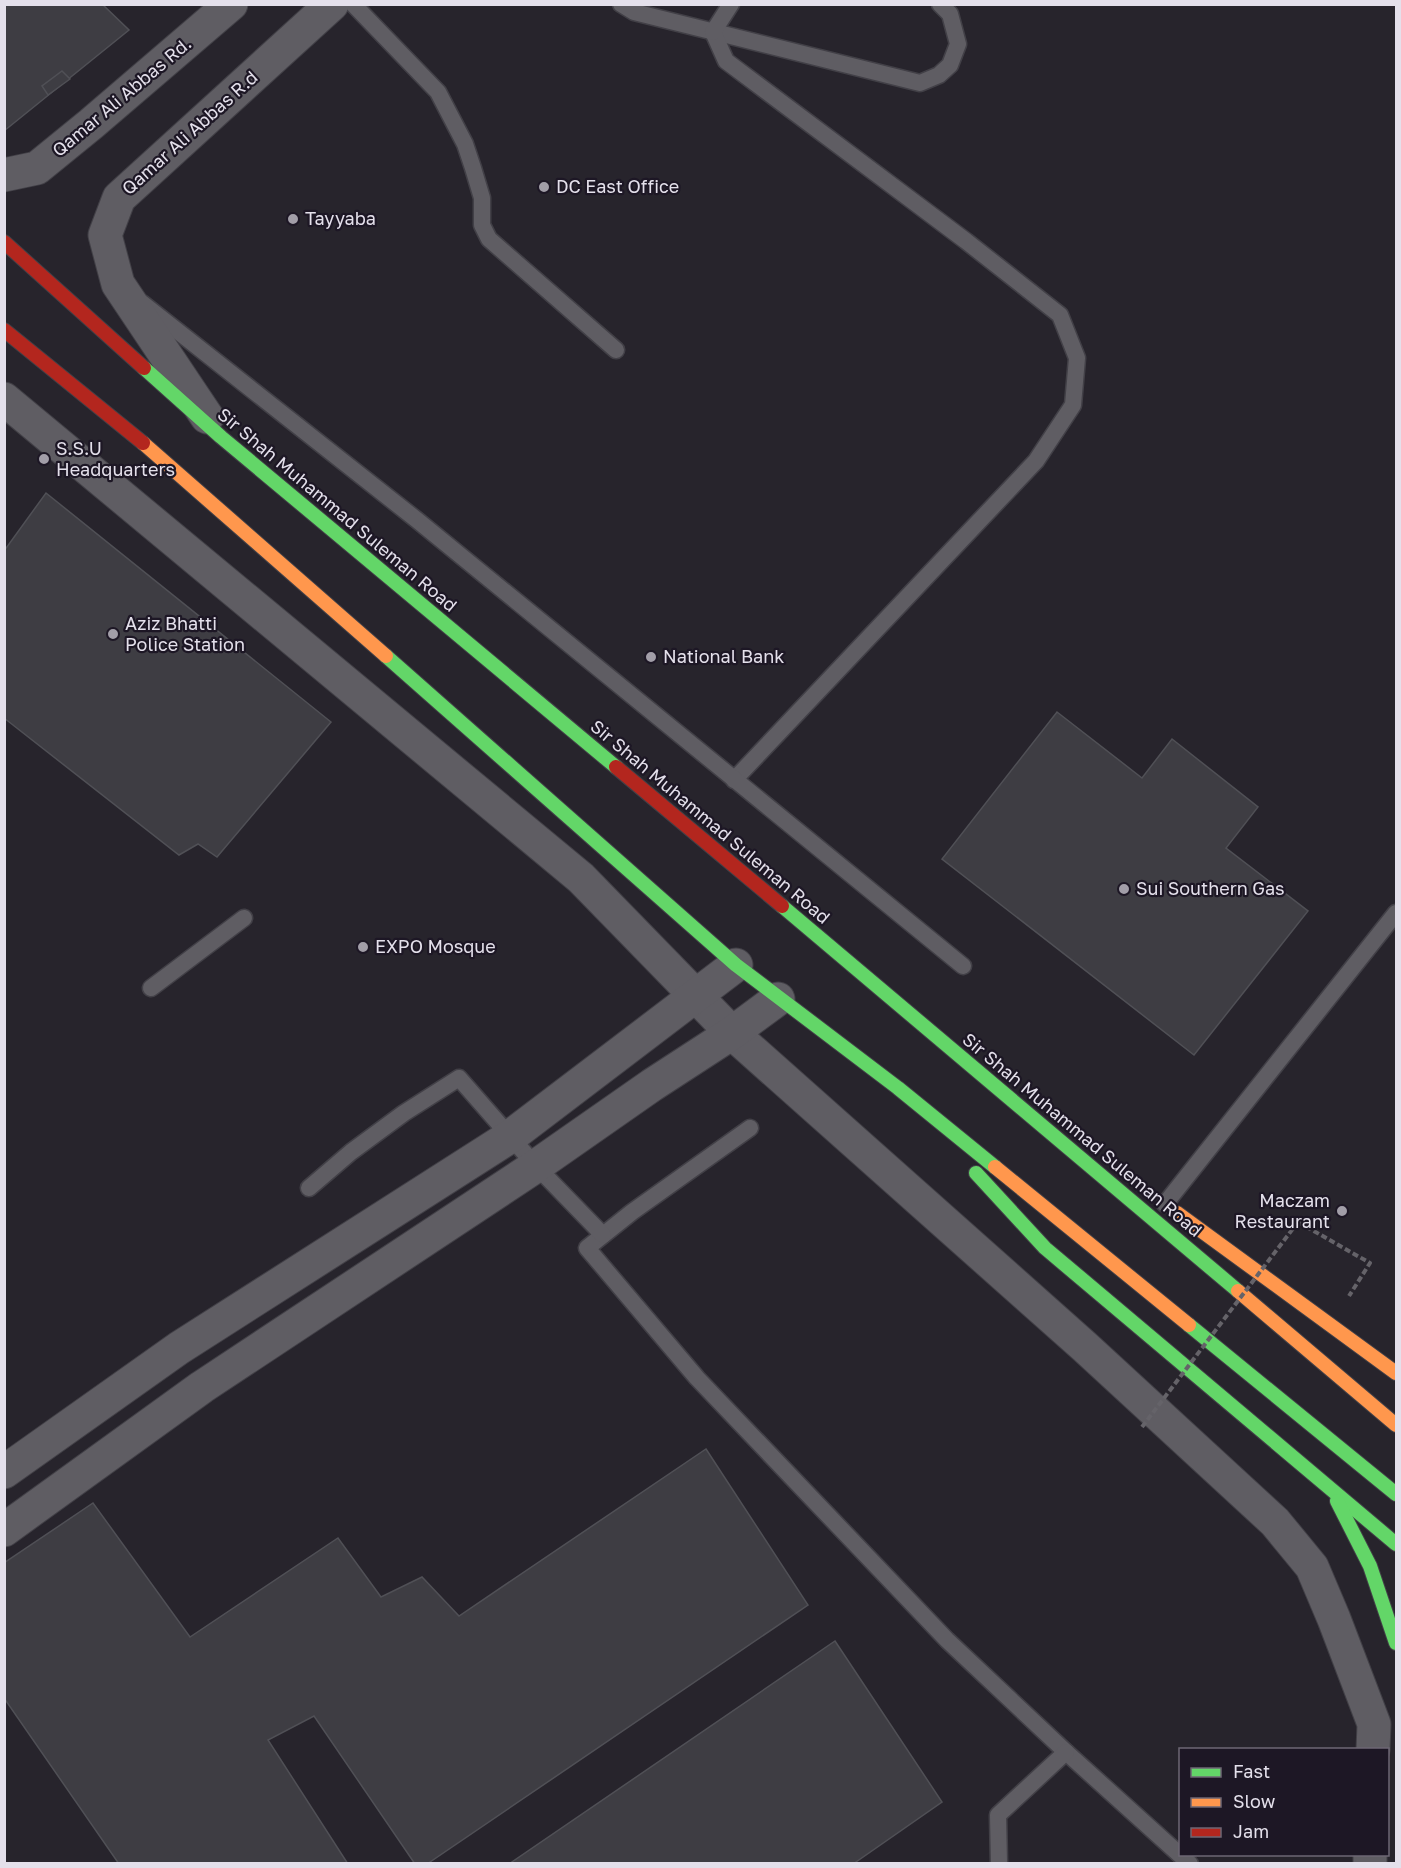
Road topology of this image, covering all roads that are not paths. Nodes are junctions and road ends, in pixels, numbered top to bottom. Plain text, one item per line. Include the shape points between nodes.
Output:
1 (231, 4) edge
2 (332, 4) edge
3 (354, 4) edge
4 (621, 4) edge
5 (731, 4) edge
6 (940, 4) edge
7 (713, 32) junction
8 (4, 175) edge
9 (4, 242) edge
10 (118, 284) junction
11 (4, 330) edge
12 (616, 350) dead end
13 (7, 406) edge
14 (221, 437) junction
15 (734, 780) junction
16 (1396, 913) edge
17 (244, 918) dead end
18 (736, 965) junction
19 (963, 966) dead end
20 (151, 988) dead end
21 (694, 996) junction
22 (778, 999) junction
23 (732, 1033) junction
24 (955, 1051) junction
25 (898, 1088) junction
26 (750, 1128) dead end
27 (511, 1136) junction
28 (1098, 1155) dead end
29 (536, 1166) junction
30 (309, 1188) dead end
31 (1160, 1201) joint
32 (603, 1235) junction
33 (1396, 1373) edge
34 (1396, 1425) edge
35 (4, 1472) edge
36 (1331, 1489) junction
37 (1396, 1494) edge
38 (4, 1530) edge
39 (1396, 1544) edge
40 (1396, 1643) edge
41 (1373, 1748) edge
42 (1066, 1752) junction
43 (1179, 1853) edge
44 (999, 1863) edge

1 - 8 street, Qamar Ali Abbas Rd. via 37,168
2 - 10 street, Qamar Ali Abbas R.d via 119,198 105,235
3 - 12 lane via 438,92 465,144 482,198 482,225 489,239
4 - 7 lane via 634,12
5 - 7 lane
6 - 7 lane via 950,14 958,44 950,65 920,83
7 - 15 lane via 726,61 1060,315 1077,358 1073,405 1036,461
9 - 14 highway, Sir Shah Muhammad Suleman Road
10 - 14 street, Qamar Ali Abbas R.d
10 - 15 lane via 408,512
11 - 18 highway via 150,448
13 - 21 street via 581,878
14 - 24 highway, Sir Shah Muhammad Suleman Road
15 - 19 lane
16 - 31 lane
17 - 20 lane
18 - 21 street
18 - 22 highway
21 - 23 street
21 - 27 street
22 - 23 street
22 - 25 highway
23 - 29 street
23 - 41 street via 1275,1522 1312,1567 1374,1724
24 - 28 highway
24 - 34 highway, Sir Shah Muhammad Suleman Road
25 - 36 highway via 1045,1248
25 - 37 highway
26 - 32 lane
27 - 29 lane
27 - 30 lane via 459,1078 404,1113
27 - 35 street via 178,1348
29 - 32 lane
29 - 38 street via 202,1387
31 - 33 highway
32 - 42 lane via 587,1248 697,1378 947,1640
36 - 39 highway
36 - 40 highway via 1370,1566
42 - 43 lane
42 - 44 lane via 998,1815

